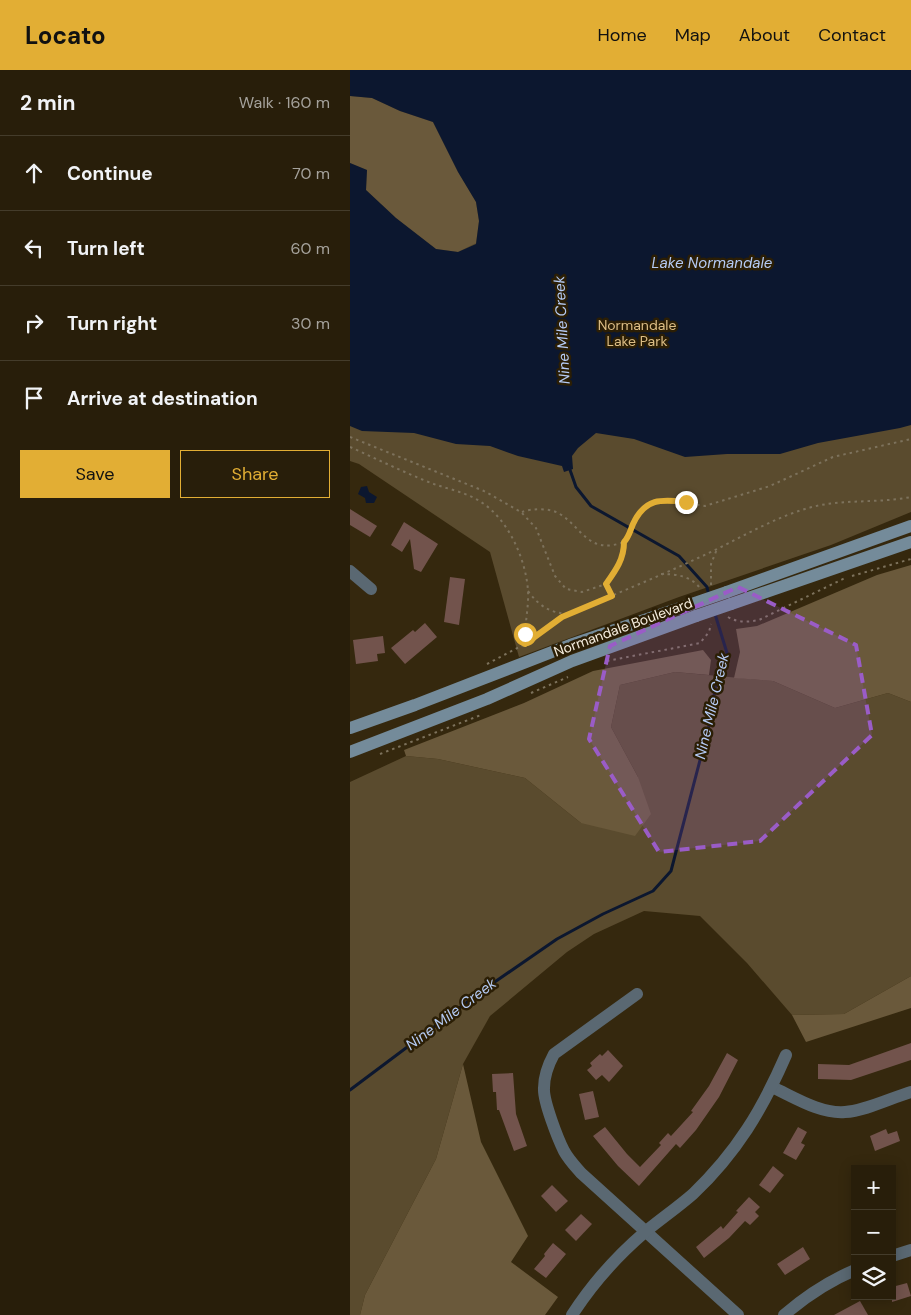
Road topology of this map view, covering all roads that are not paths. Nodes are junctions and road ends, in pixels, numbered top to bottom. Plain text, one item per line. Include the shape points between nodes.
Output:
1 (911, 526) edge
2 (911, 542) edge
3 (350, 571) edge
4 (371, 589) dead end
5 (729, 598) junction
6 (694, 610) junction
7 (350, 728) edge
8 (350, 752) edge
9 (637, 994) dead end
10 (786, 1055) dead end
11 (772, 1087) junction
12 (911, 1092) edge
13 (645, 1232) junction
14 (911, 1250) edge
15 (895, 1255) edge
16 (851, 1272) edge
17 (572, 1315) edge
18 (738, 1315) edge
19 (784, 1315) edge

1 - 5 main road, Normandale Boulevard
2 - 5 main road, Normandale Boulevard
3 - 4 street
5 - 6 main road, Normandale Boulevard, bridge
6 - 7 main road, Normandale Boulevard via 570,645
6 - 8 main road, Normandale Boulevard via 487,699
9 - 13 street via 554,1054 547,1066 543,1090 559,1139 572,1163
10 - 11 street
11 - 12 street via 813,1106 844,1112
11 - 13 street via 742,1138 718,1168 692,1195
13 - 17 street via 601,1276
13 - 18 street
14 - 15 street
16 - 19 street via 801,1300

